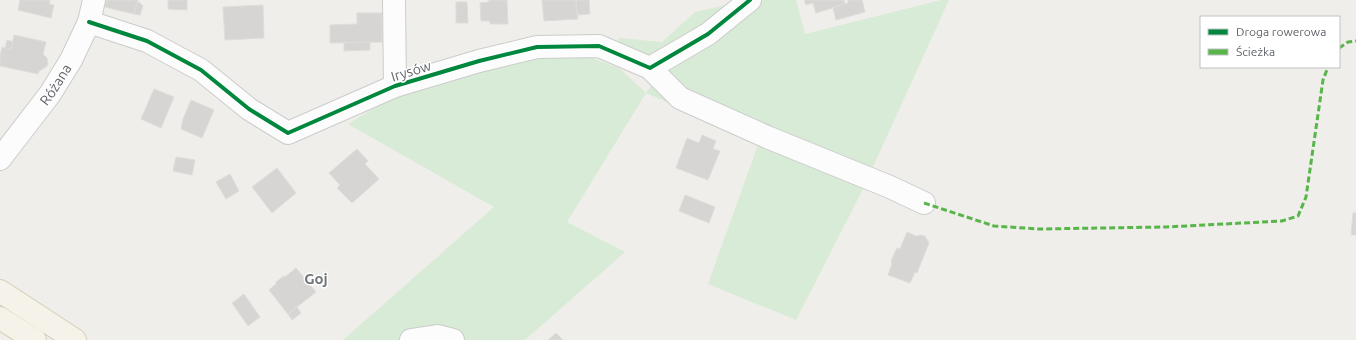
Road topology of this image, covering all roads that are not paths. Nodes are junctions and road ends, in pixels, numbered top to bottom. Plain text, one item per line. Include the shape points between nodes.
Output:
1 (94, 0) edge
2 (394, 0) edge
3 (750, 0) edge
4 (89, 22) junction
5 (650, 68) junction
6 (395, 86) junction
7 (0, 159) edge
8 (924, 203) dead end
9 (0, 290) edge
10 (15, 328) edge
11 (35, 340) edge
12 (75, 340) edge
13 (411, 340) edge
14 (453, 340) edge

1 - 4 street, Różana
2 - 6 street
3 - 5 street via 708,34
4 - 6 street, Irysów via 147,41 201,70 249,109 288,132
4 - 7 street, Różana via 72,60 50,94
5 - 6 street, Irysów via 598,46 537,47
5 - 8 street via 680,98
9 - 12 main road
10 - 11 main road
13 - 14 street via 437,336

